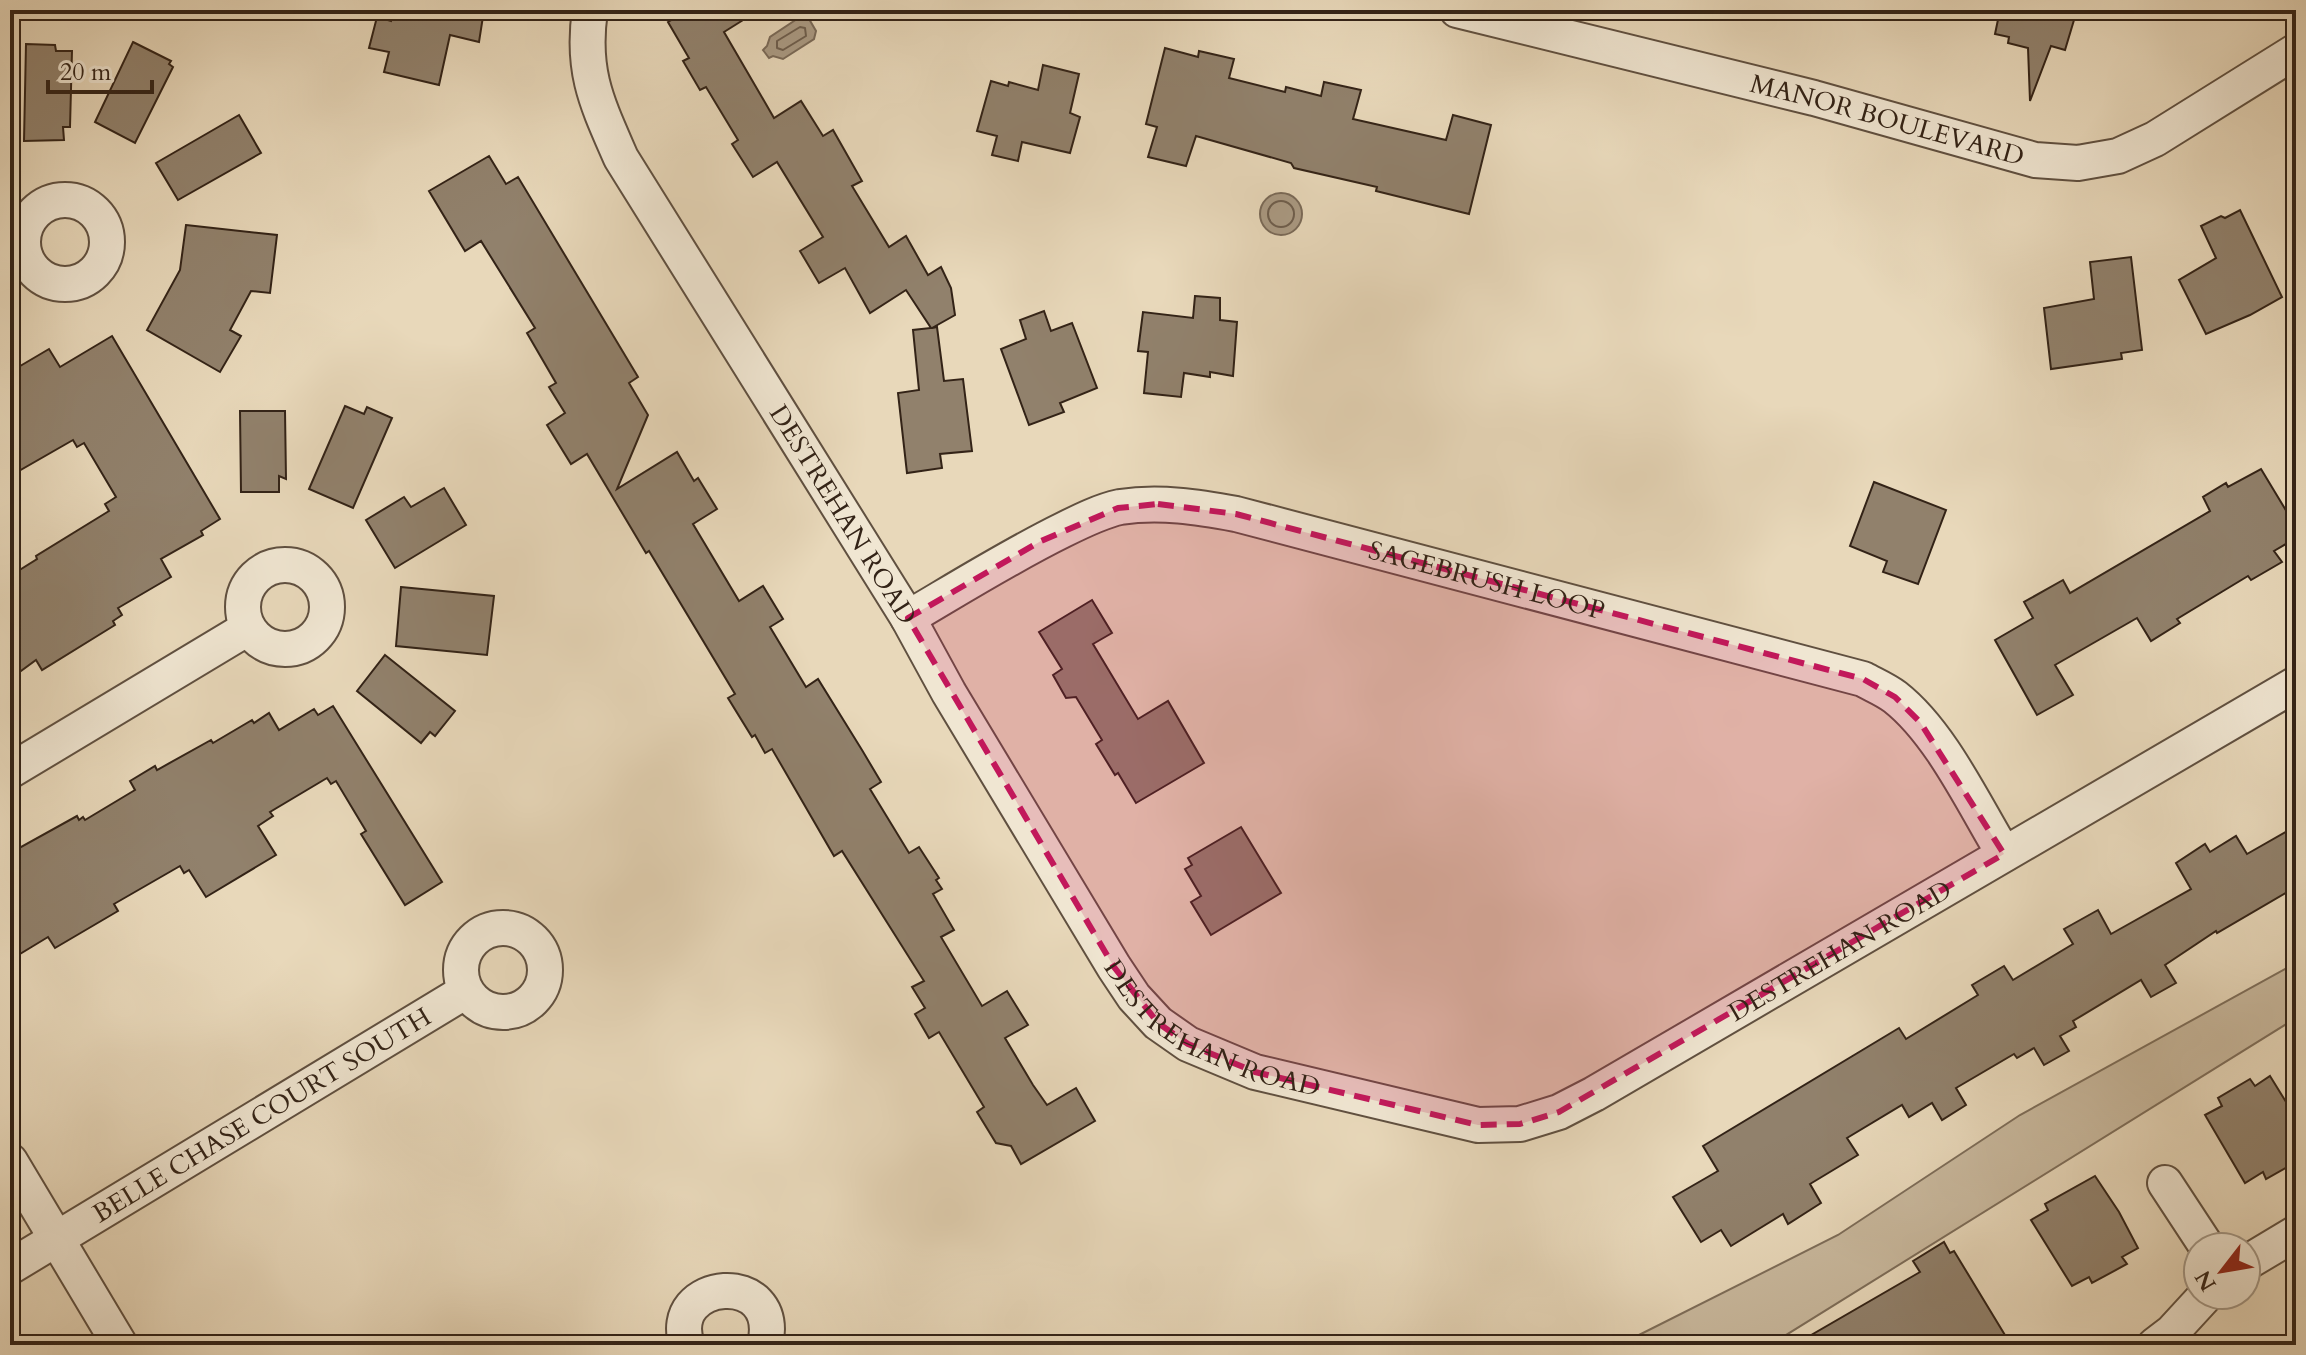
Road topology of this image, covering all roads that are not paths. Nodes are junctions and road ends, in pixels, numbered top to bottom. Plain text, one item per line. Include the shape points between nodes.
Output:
1 (590, 10) edge
2 (1457, 10) edge
3 (2296, 51) edge
4 (908, 618) junction
5 (248, 628) dead end
6 (2296, 684) edge
7 (10, 771) edge
8 (2004, 854) junction
9 (466, 991) dead end
10 (10, 1161) edge
11 (2165, 1183) dead end
12 (2196, 1231) edge
13 (2296, 1233) edge
14 (57, 1239) junction
15 (2262, 1253) edge
16 (10, 1267) edge
17 (2191, 1311) edge
18 (120, 1345) edge
19 (687, 1345) edge
20 (765, 1345) edge
21 (2155, 1345) edge

1 - 4 street, DESTREHAN ROAD via 585,51 592,90 621,158
2 - 3 street, MANOR BOULEVARD via 1814,98 2035,160 2078,163 2118,156 2155,139
4 - 8 street, SAGEBRUSH LOOP via 1041,541 1118,508 1158,504 1236,514 1863,679 1895,697 1920,722
4 - 8 street, DESTREHAN ROAD via 1114,967 1158,1023 1188,1044 1255,1072 1434,1116 1478,1125 1520,1124 1559,1112
5 - 7 street
6 - 8 street, DESTREHAN ROAD
9 - 14 street, BELLE CHASE COURT SOUTH
10 - 14 street
11 - 12 street
13 - 15 street
14 - 16 street, BELLE CHASE COURT SOUTH
14 - 18 street
17 - 21 street
19 - 20 street via 685,1325 696,1301 708,1293 734,1290 758,1304 765,1316

